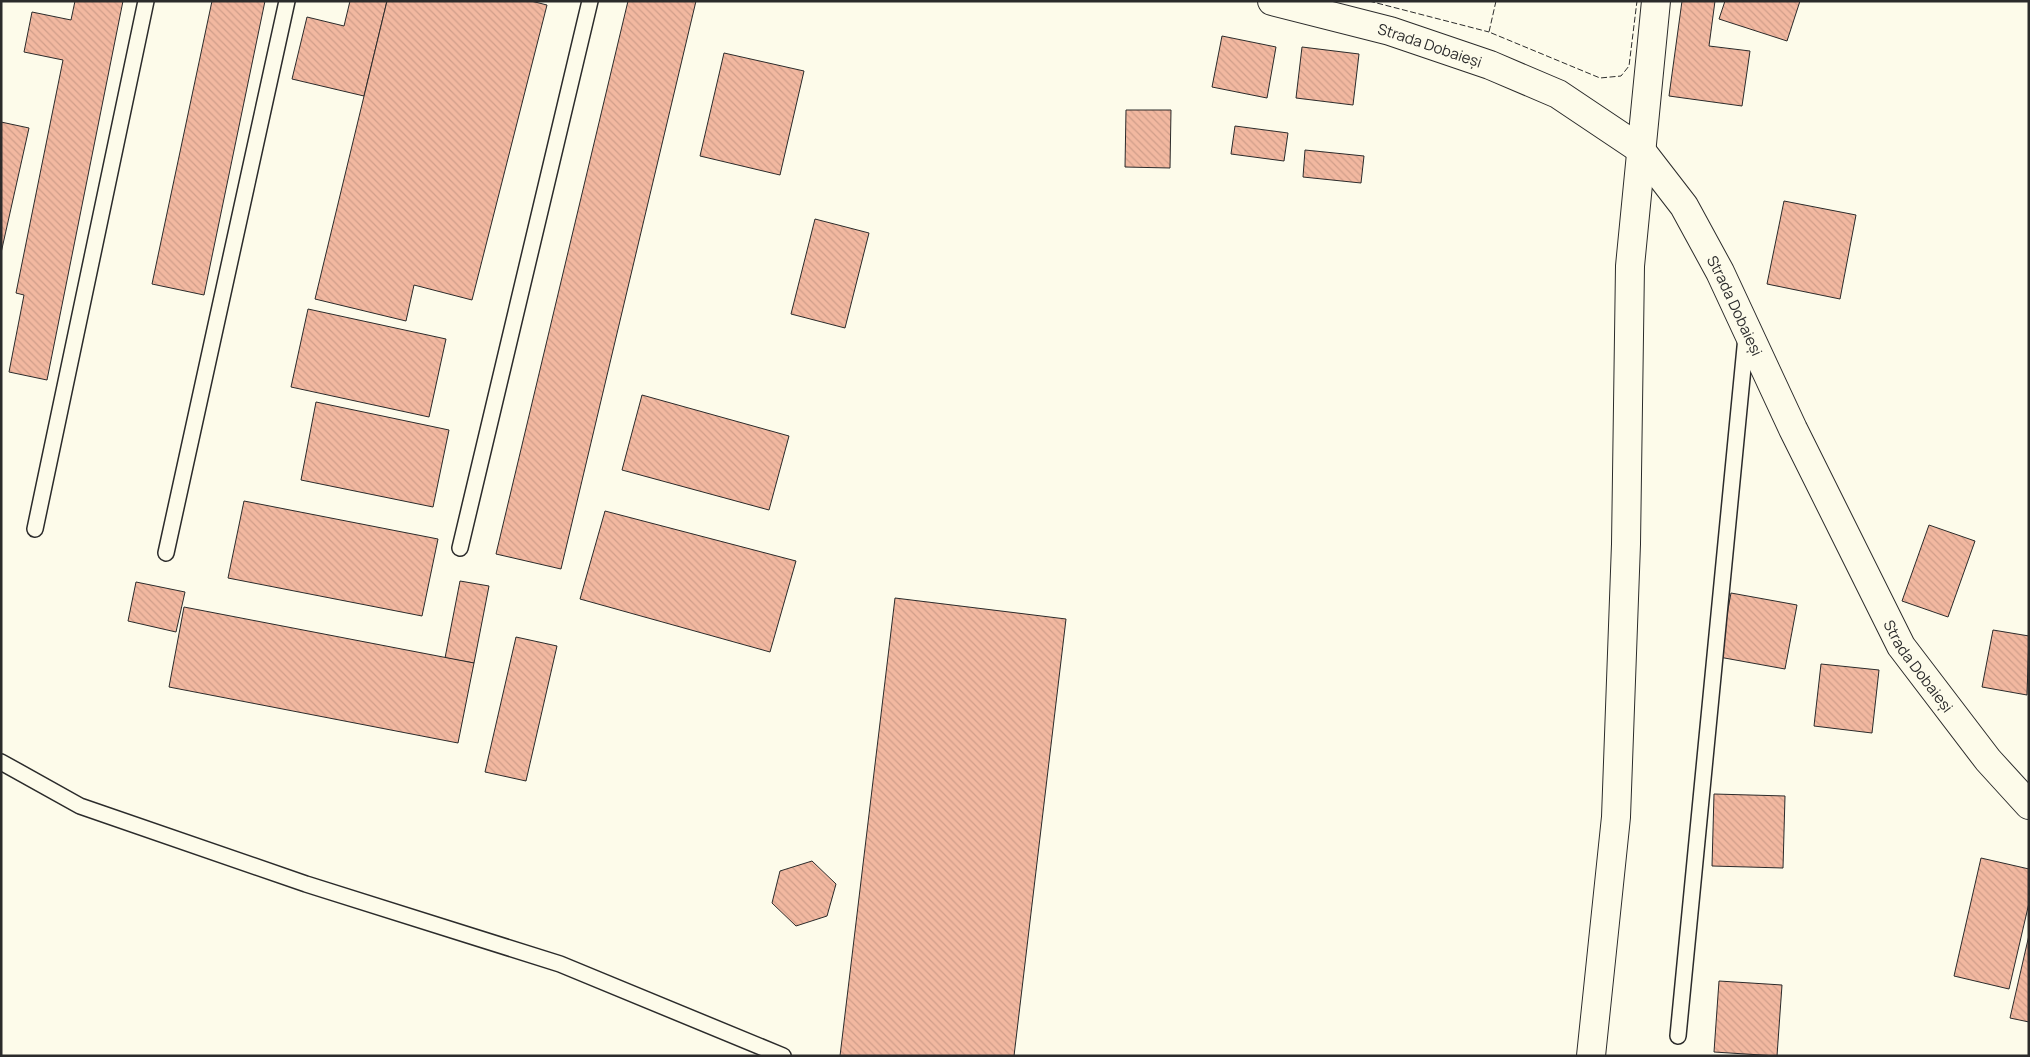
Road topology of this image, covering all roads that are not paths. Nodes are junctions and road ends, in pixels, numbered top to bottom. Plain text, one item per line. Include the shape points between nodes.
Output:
1 (146, 1) edge
2 (287, 1) edge
3 (590, 1) edge
4 (1656, 1) edge
5 (1277, 2) edge
6 (1640, 149) junction
7 (1747, 328) junction
8 (34, 529) dead end
9 (460, 548) dead end
10 (166, 554) dead end
11 (1, 762) edge
12 (2029, 804) edge
13 (1678, 1036) dead end
14 (783, 1056) edge
15 (1591, 1056) edge

1 - 8 lane
2 - 10 lane
3 - 9 lane
4 - 6 street
5 - 6 street, Strada Dobaieși via 1390,31 1490,64 1558,94
6 - 7 street, Strada Dobaieși via 1684,206
6 - 15 street via 1630,266 1626,544 1616,817
7 - 12 street, Strada Dobaieși via 1793,429 1901,646 1988,760
7 - 13 lane
11 - 14 lane via 80,806 306,884 560,964

